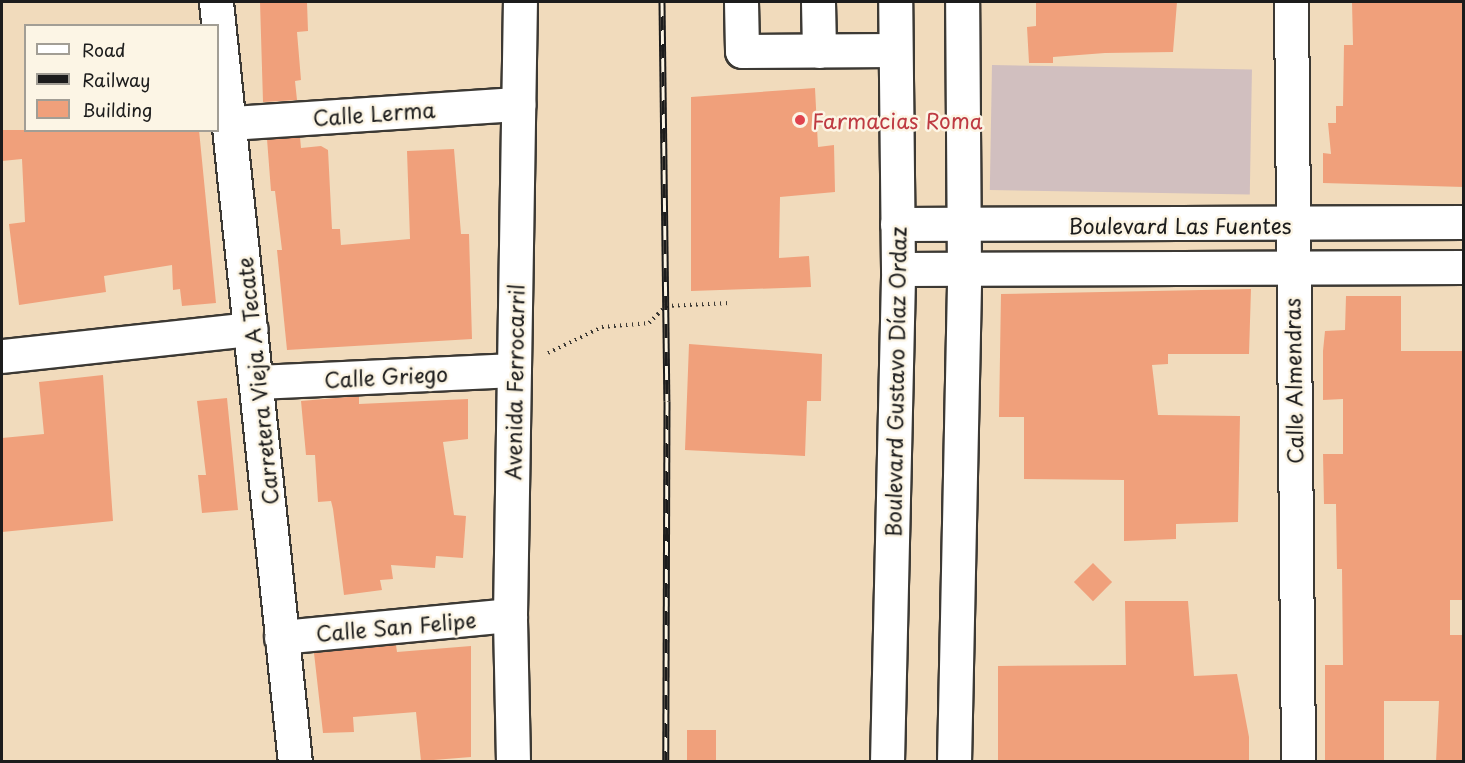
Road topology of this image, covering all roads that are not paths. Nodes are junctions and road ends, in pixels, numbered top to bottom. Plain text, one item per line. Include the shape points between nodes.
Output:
1 (216, 2) edge
2 (520, 2) edge
3 (741, 2) edge
4 (818, 2) edge
5 (895, 2) edge
6 (962, 2) edge
7 (1291, 2) edge
8 (219, 24) edge
9 (219, 26) edge
10 (895, 50) junction
11 (819, 51) junction
12 (518, 104) junction
13 (231, 123) junction
14 (1464, 222) edge
15 (897, 224) junction
16 (964, 224) junction
17 (1293, 225) junction
18 (1464, 267) edge
19 (898, 269) junction
20 (964, 270) junction
21 (1291, 271) junction
22 (251, 329) junction
23 (2, 356) edge
24 (514, 370) junction
25 (258, 382) junction
26 (510, 615) junction
27 (281, 637) junction
28 (295, 762) edge
29 (513, 762) edge
30 (887, 762) edge
31 (954, 762) edge
32 (1298, 762) edge

1 - 8 street, Carretera Vieja A Tecate
2 - 12 street, Avenida Ferrocarril
3 - 11 street via 742,51
4 - 11 street
5 - 10 street, Boulevard Gustavo Díaz Ordaz
6 - 16 street
7 - 17 street, Calle Almendras
9 - 13 street, Carretera Vieja A Tecate
10 - 11 street
10 - 15 street, Boulevard Gustavo Díaz Ordaz
12 - 13 street, Calle Lerma
12 - 24 street, Avenida Ferrocarril
13 - 22 street, Carretera Vieja A Tecate
14 - 17 street, Boulevard Las Fuentes
15 - 16 street, Boulevard Las Fuentes
15 - 19 street, Boulevard Gustavo Díaz Ordaz
16 - 17 street, Boulevard Las Fuentes
16 - 20 street
17 - 21 street, Calle Almendras
18 - 21 street
19 - 20 street
19 - 30 street, Boulevard Gustavo Díaz Ordaz
20 - 21 street
20 - 31 street
21 - 32 street, Calle Almendras
22 - 23 street
22 - 25 street, Carretera Vieja A Tecate
24 - 25 street, Calle Griego
24 - 26 street, Avenida Ferrocarril
25 - 27 street, Carretera Vieja A Tecate
26 - 27 street, Calle San Felipe
26 - 29 street, Avenida Ferrocarril
27 - 28 street, Carretera Vieja A Tecate

